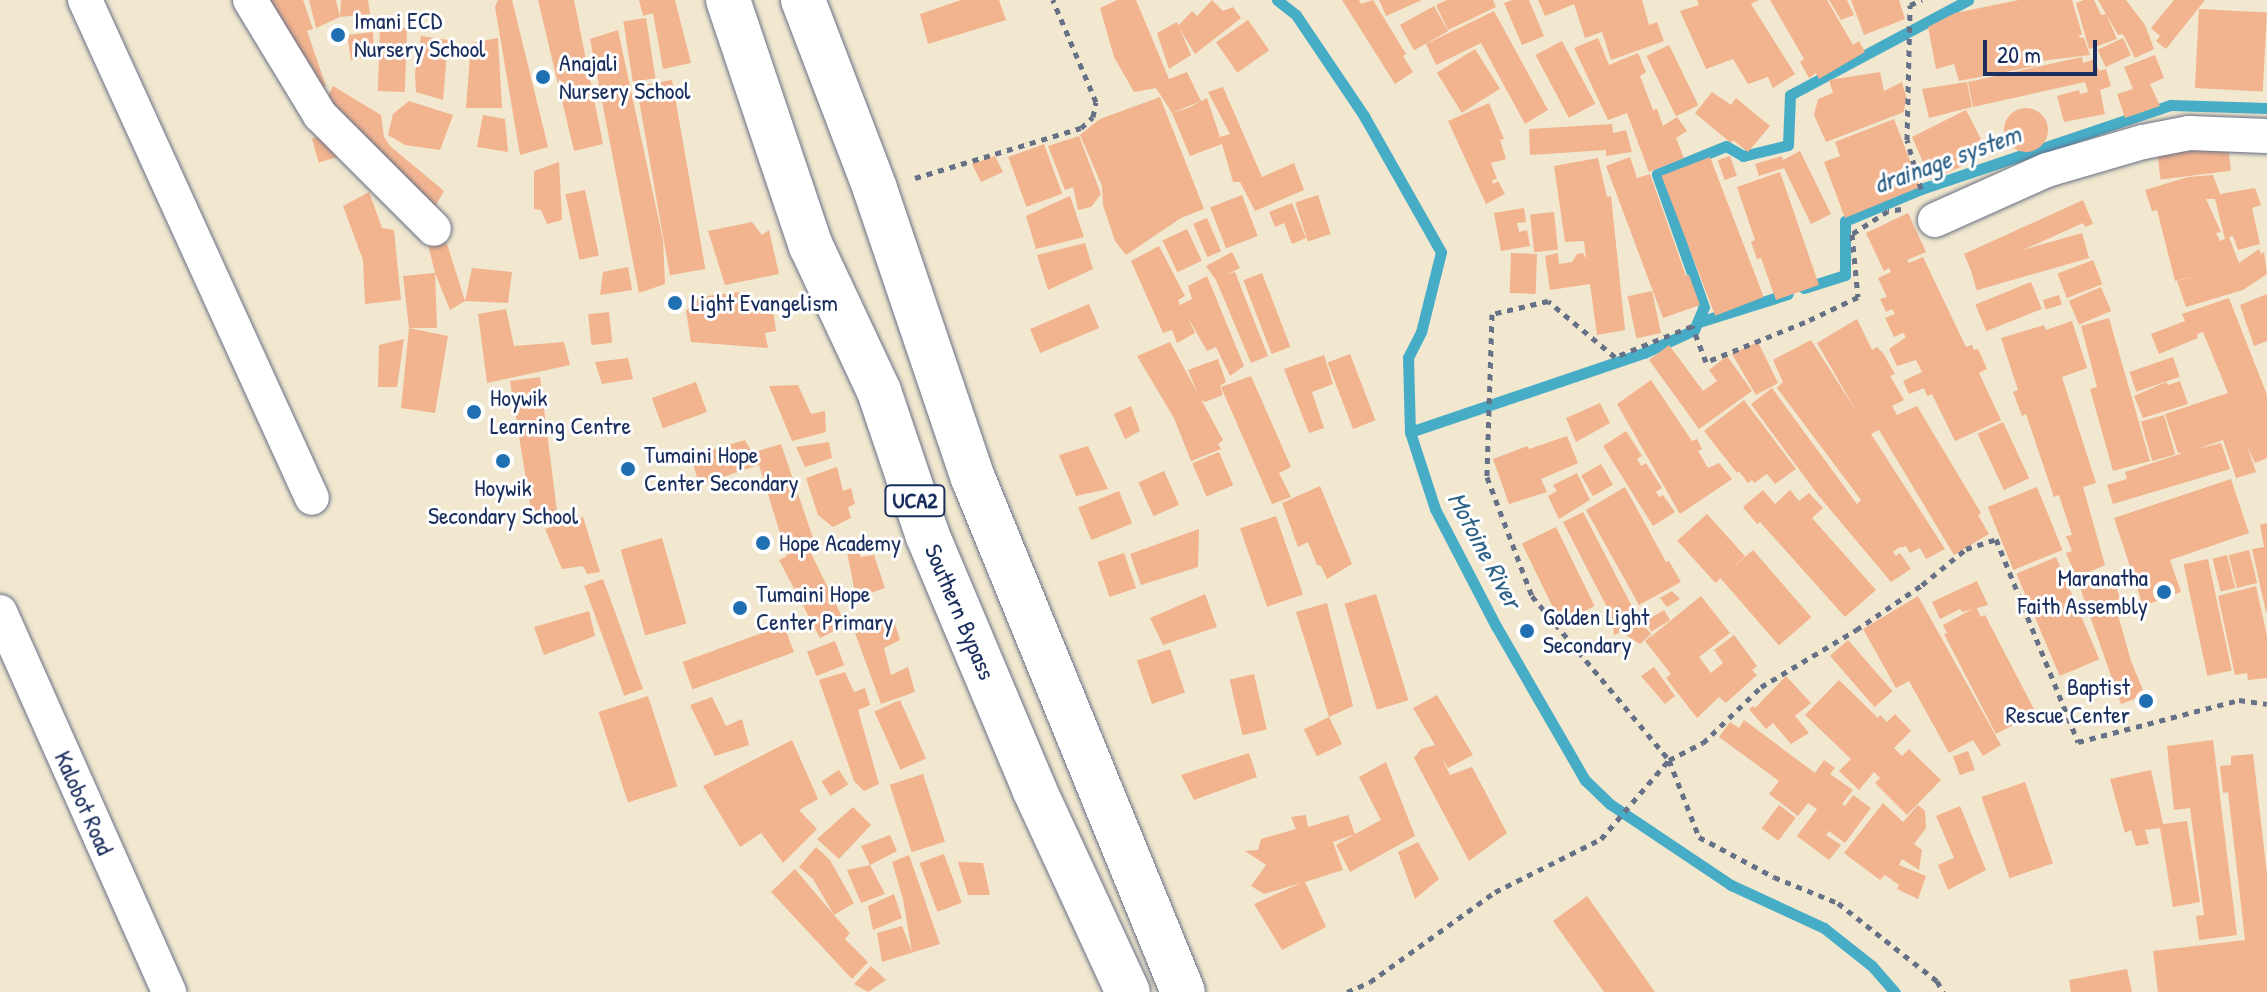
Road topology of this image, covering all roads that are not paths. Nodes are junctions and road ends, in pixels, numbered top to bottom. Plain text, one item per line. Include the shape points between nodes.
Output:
1 (85, 0) edge
2 (250, 0) edge
3 (728, 0) edge
4 (803, 0) edge
5 (2267, 136) edge
6 (1935, 220) road end
7 (434, 229) dead end
8 (312, 498) dead end
9 (0, 612) edge
10 (169, 992) edge
11 (1128, 992) edge
12 (1183, 992) edge

1 - 8 street
2 - 7 street via 320,115
3 - 11 highway, Southern Bypass / UCA2 via 811,246 879,391 927,534 1034,789
4 - 12 highway, UCA2 via 875,189 973,478
5 - 6 street via 2189,133 2143,142 2047,170
9 - 10 street, Kalobot Road

